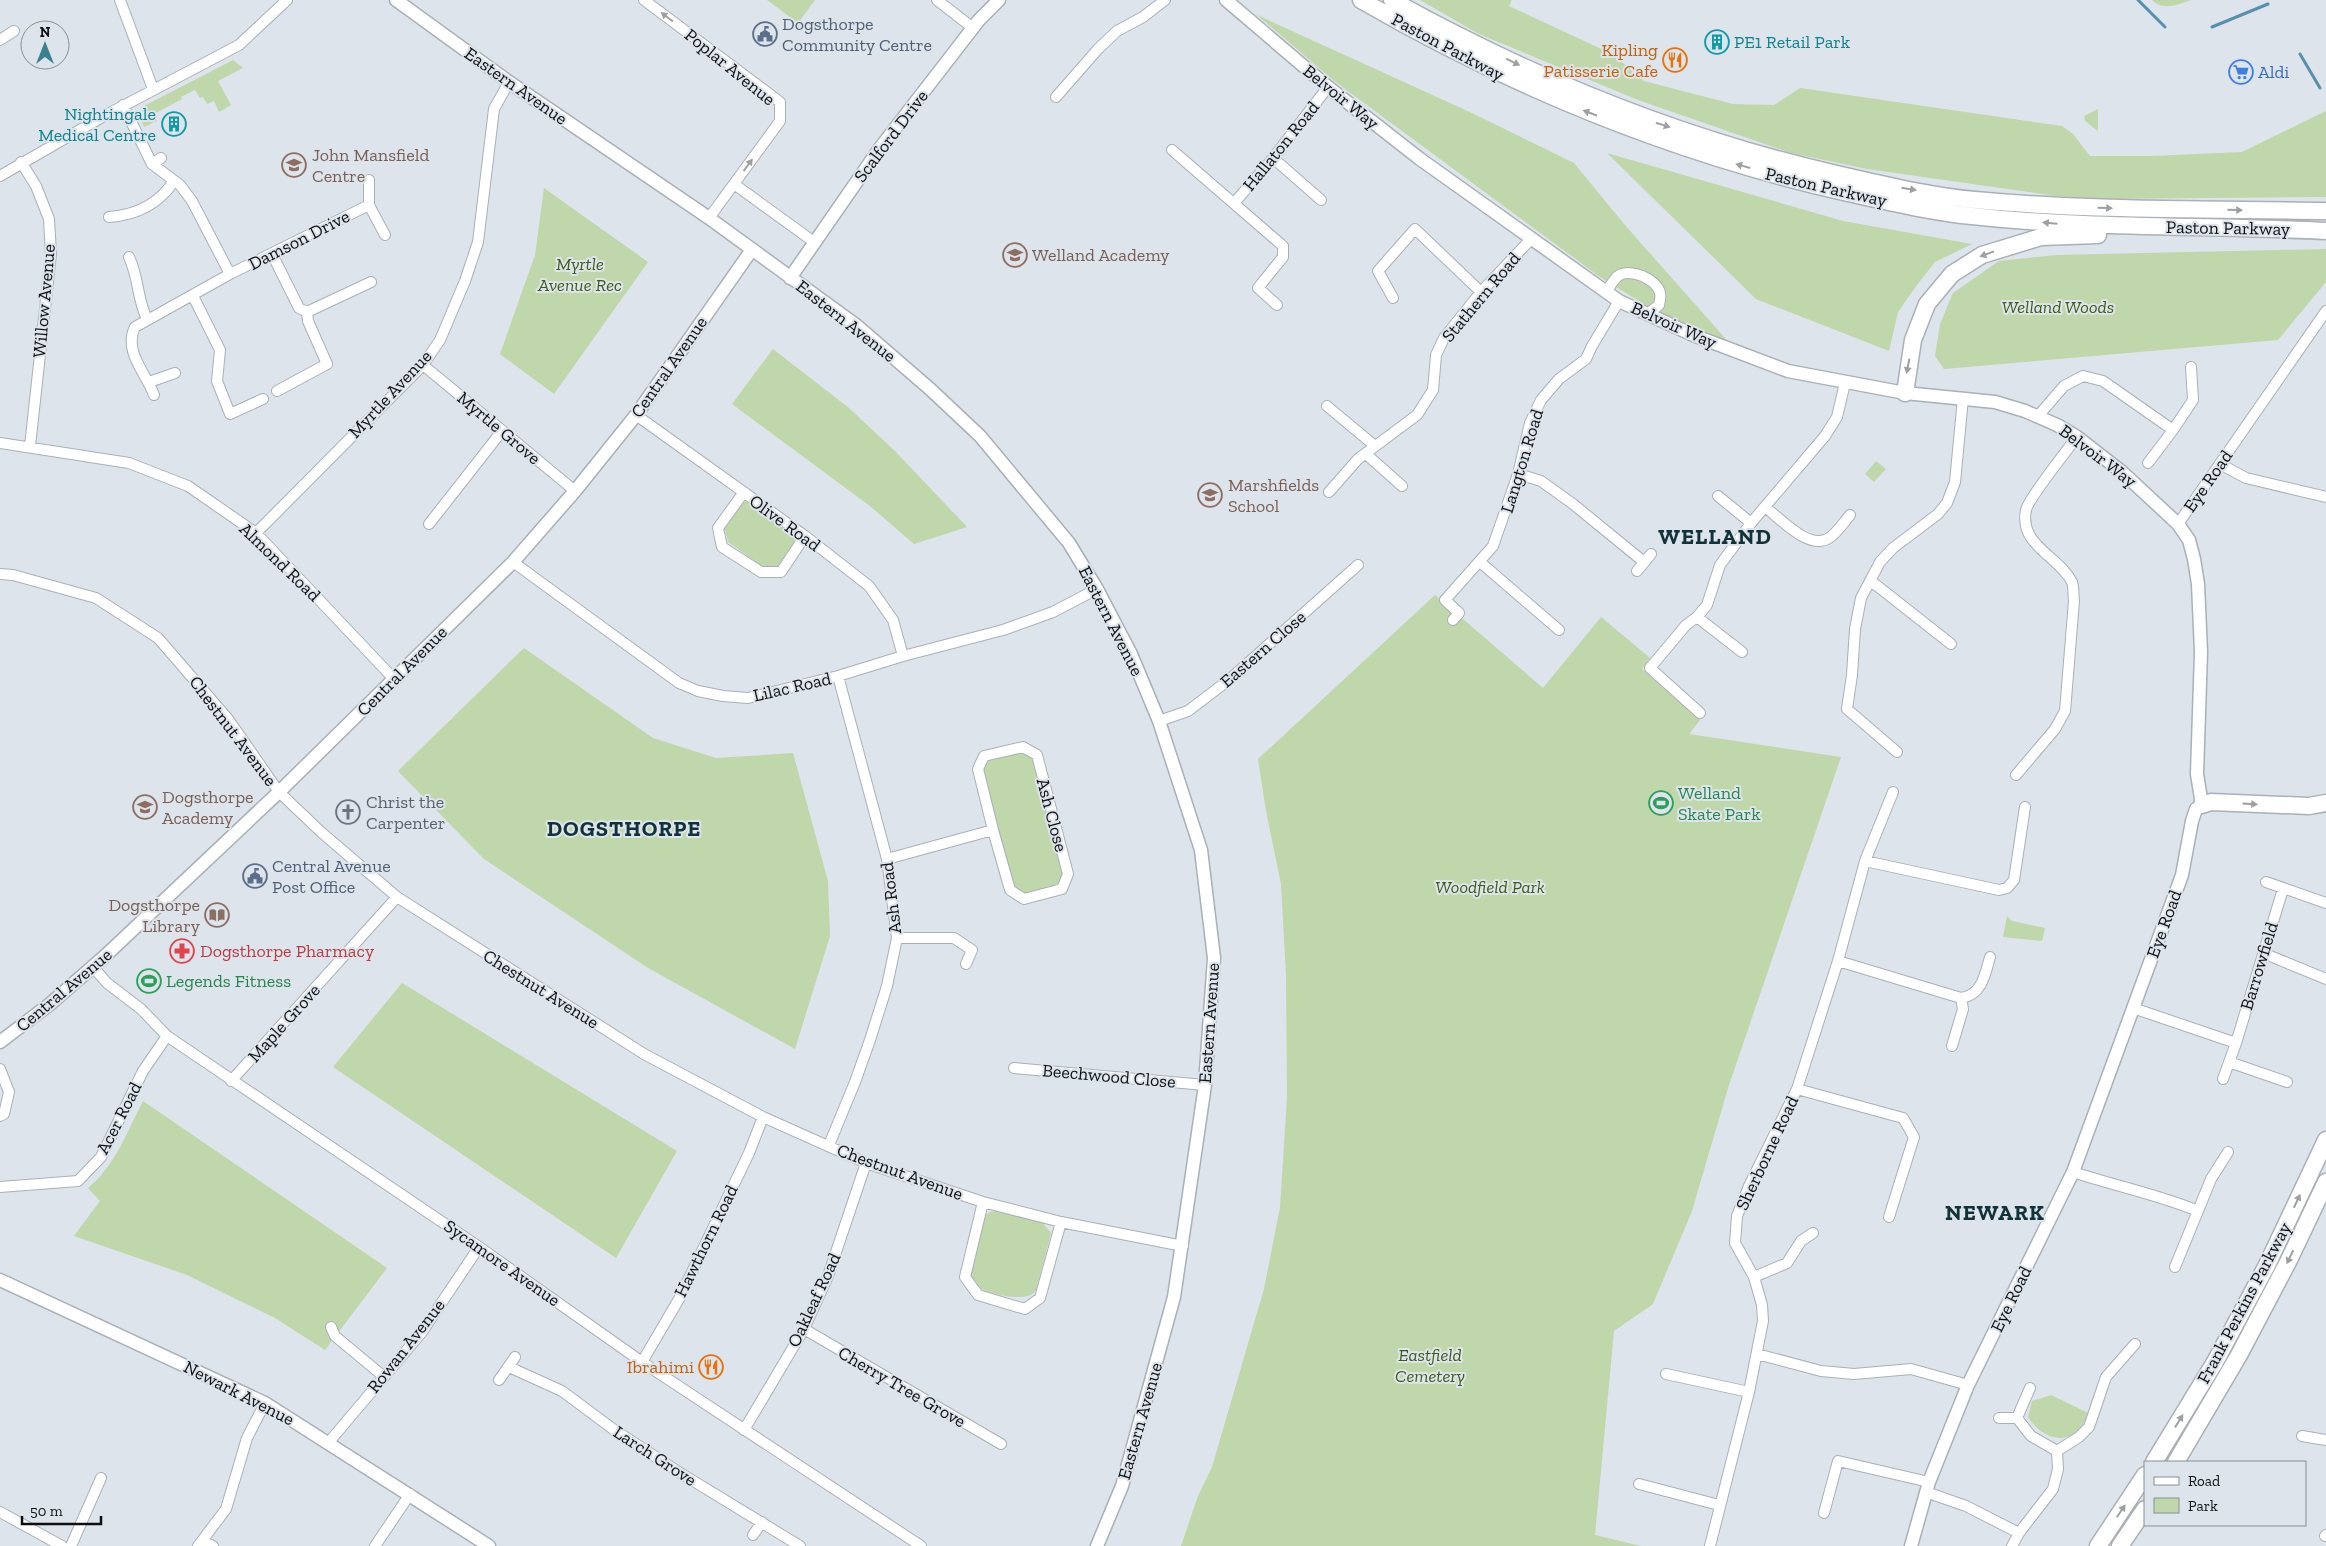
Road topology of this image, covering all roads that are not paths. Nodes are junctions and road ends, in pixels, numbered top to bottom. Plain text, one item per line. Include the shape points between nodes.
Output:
1 (120, 0) edge
2 (287, 0) edge
3 (396, 0) edge
4 (644, 0) edge
5 (937, 0) edge
6 (998, 0) edge
7 (1165, 0) edge
8 (1226, 0) edge
9 (1361, 0) edge
10 (1392, 0) edge
11 (972, 28) junction
12 (14, 31) dead end
13 (0, 40) edge
14 (509, 82) junction
15 (1328, 87) junction
16 (153, 89) junction
17 (1056, 97) dead end
18 (123, 105) junction
19 (1172, 150) dead end
20 (161, 158) dead end
21 (1273, 158) junction
22 (22, 162) junction
23 (152, 164) junction
24 (0, 176) edge
25 (369, 180) dead end
26 (174, 182) junction
27 (734, 184) junction
28 (1321, 200) dead end
29 (1234, 203) junction
30 (369, 205) junction
31 (2326, 211) edge
32 (109, 217) dead end
33 (709, 218) junction
34 (2190, 227) junction
35 (2326, 231) edge
36 (385, 235) dead end
37 (1531, 239) junction
38 (814, 242) junction
39 (751, 251) junction
40 (272, 254) junction
41 (129, 257) dead end
42 (230, 274) junction
43 (790, 278) junction
44 (371, 282) dead end
45 (1481, 292) junction
46 (1606, 292) junction
47 (193, 296) junction
48 (1393, 298) dead end
49 (1619, 300) junction
50 (1277, 305) dead end
51 (2326, 311) edge
52 (308, 312) junction
53 (1649, 313) junction
54 (147, 319) junction
55 (423, 365) junction
56 (2191, 367) dead end
57 (175, 373) dead end
58 (149, 382) junction
59 (1845, 383) junction
60 (277, 391) dead end
61 (1905, 393) junction
62 (154, 395) dead end
63 (1963, 398) junction
64 (263, 399) dead end
65 (1327, 406) dead end
66 (636, 415) junction
67 (2038, 416) junction
68 (2173, 430) junction
69 (502, 431) junction
70 (2077, 437) junction
71 (0, 443) edge
72 (30, 446) junction
73 (1375, 446) junction
74 (1366, 454) junction
75 (2148, 463) dead end
76 (2220, 464) junction
77 (1518, 474) junction
78 (1402, 486) dead end
79 (576, 491) junction
80 (744, 492) junction
81 (1329, 492) dead end
82 (1718, 496) dead end
83 (2326, 497) edge
84 (1765, 506) junction
85 (1850, 515) dead end
86 (1750, 523) junction
87 (429, 524) dead end
88 (2178, 524) junction
89 (256, 533) junction
90 (805, 536) junction
91 (1651, 554) dead end
92 (513, 562) junction
93 (1480, 562) junction
94 (1644, 562) junction
95 (1358, 565) dead end
96 (1637, 571) dead end
97 (0, 574) edge
98 (1871, 581) junction
99 (1097, 589) junction
100 (1697, 617) junction
101 (1453, 620) dead end
102 (1559, 630) dead end
103 (1952, 644) dead end
104 (1742, 652) dead end
105 (903, 656) junction
106 (838, 676) junction
107 (394, 679) junction
108 (1700, 713) dead end
109 (1159, 721) junction
110 (1897, 752) dead end
111 (2016, 775) dead end
112 (279, 792) junction
113 (1893, 792) dead end
114 (2326, 803) edge
115 (2202, 805) junction
116 (2025, 807) dead end
117 (993, 830) junction
118 (887, 859) junction
119 (1866, 861) junction
120 (2266, 882) dead end
121 (2283, 889) junction
122 (397, 897) junction
123 (2326, 904) edge
124 (897, 938) junction
125 (2263, 954) junction
126 (1990, 957) dead end
127 (1838, 961) junction
128 (966, 964) dead end
129 (93, 967) junction
130 (2326, 978) edge
131 (1961, 998) junction
132 (2133, 1008) junction
133 (167, 1036) junction
134 (0, 1042) edge
135 (2236, 1043) junction
136 (1952, 1046) dead end
137 (2229, 1062) junction
138 (1014, 1068) dead end
139 (0, 1070) edge
140 (2223, 1078) dead end
141 (231, 1081) junction
142 (2287, 1082) dead end
143 (1205, 1084) junction
144 (1797, 1089) junction
145 (0, 1116) edge
146 (763, 1118) junction
147 (2326, 1140) edge
148 (829, 1145) junction
149 (2228, 1152) dead end
150 (866, 1163) junction
151 (2073, 1172) junction
152 (2326, 1182) edge
153 (0, 1187) edge
154 (983, 1202) junction
155 (2198, 1211) junction
156 (1889, 1217) dead end
157 (1061, 1222) junction
158 (1813, 1233) dead end
159 (1183, 1246) junction
160 (479, 1247) junction
161 (2175, 1268) dead end
162 (1754, 1278) junction
163 (0, 1280) edge
164 (332, 1327) dead end
165 (804, 1329) junction
166 (2135, 1344) dead end
167 (1757, 1354) junction
168 (515, 1357) dead end
169 (642, 1362) junction
170 (510, 1367) junction
171 (1666, 1374) dead end
172 (383, 1376) junction
173 (499, 1380) dead end
174 (1968, 1385) junction
175 (2030, 1388) dead end
176 (1749, 1392) junction
177 (266, 1402) junction
178 (1999, 1418) dead end
179 (2017, 1418) junction
180 (744, 1430) junction
181 (2302, 1436) dead end
182 (2326, 1440) edge
183 (329, 1442) junction
184 (1001, 1444) dead end
185 (2057, 1451) junction
186 (2155, 1461) edge
187 (2177, 1461) edge
188 (2144, 1477) edge
189 (101, 1478) dead end
190 (1639, 1484) dead end
191 (1928, 1487) junction
192 (410, 1494) junction
193 (1719, 1505) junction
194 (2144, 1510) edge
195 (0, 1512) edge
196 (1824, 1512) dead end
197 (762, 1522) junction
198 (2019, 1533) junction
199 (753, 1535) dead end
200 (200, 1544) edge
201 (62, 1546) edge
202 (71, 1546) edge
203 (213, 1546) edge
204 (375, 1546) edge
205 (489, 1546) edge
206 (800, 1546) edge
207 (921, 1546) edge
208 (1097, 1546) edge
209 (1710, 1546) edge
210 (1911, 1546) edge
211 (2012, 1546) edge
212 (2098, 1546) edge
213 (2120, 1546) edge

1 - 16 street
2 - 16 street via 239,45
3 - 14 street, Eastern Avenue
27 -> 4 street, Poplar Avenue via 780,122 780,102
5 - 11 street
6 - 11 street, Scalford Drive
7 - 17 street via 1118,31
8 - 15 street, Belvoir Way
34 -> 9 highway, Paston Parkway via 2057,224 1970,216 1790,180 1657,138 1563,102 1455,52
10 -> 31 highway, Paston Parkway via 1525,68 1653,122 1721,144 1894,187 1972,200 2141,209
11 - 38 street, Scalford Drive via 880,148
12 - 13 street
14 - 33 street, Eastern Avenue
14 - 55 street, Myrtle Avenue via 494,109 478,242 440,340
15 - 21 street, Hallaton Road
15 - 37 street, Belvoir Way
16 - 18 street
18 - 22 street
18 - 23 street, Damson Drive
19 - 29 street, Hallaton Road
20 - 23 street
21 - 28 street
21 - 29 street, Hallaton Road
22 - 24 street
22 - 72 street, Willow Avenue via 49,219 51,254
23 - 26 street, Damson Drive
25 - 30 street
26 - 32 street via 160,200 124,216
26 - 42 street, Damson Drive via 192,201
27 - 33 street, Poplar Avenue
27 - 38 street
29 - 50 street, Hallaton Road via 1282,246 1283,257 1258,288
30 - 36 street
30 - 40 street, Damson Drive
33 - 39 street, Eastern Avenue
34 - 35 highway, Paston Parkway
34 -> 61 highway via 2127,234 2041,237 1982,255 1952,274 1927,304 1913,340
37 - 45 street, Stathern Road
37 - 46 street, Belvoir Way
38 - 43 street, Scalford Drive
39 - 43 street, Eastern Avenue
39 - 66 street, Central Avenue
40 - 42 street, Damson Drive
40 - 52 street via 299,308
41 - 54 street
42 - 47 street, Damson Drive
43 - 99 street, Eastern Avenue via 856,325 980,436 1069,543
44 - 52 street
45 - 48 street via 1415,229 1378,271
45 - 73 street, Stathern Road via 1444,338 1438,350 1433,390 1417,416
46 - 49 street, Belvoir Way
46 - 53 street via 1618,276 1635,273 1655,284 1660,292 1659,305
47 - 54 street, Damson Drive
47 - 64 street via 220,350 217,381 230,414
49 - 53 street, Belvoir Way
49 - 77 street, Langton Road via 1586,359 1559,379 1541,400 1530,423
51 - 76 street, Eye Road
52 - 60 street via 308,321 327,364
53 - 59 street, Belvoir Way via 1694,335 1783,369
54 - 58 street, Damson Drive via 135,327 130,347
55 - 69 street, Myrtle Grove
55 - 89 street, Myrtle Avenue
56 - 68 street via 2193,400
57 - 58 street
58 - 62 street, Damson Drive
59 - 61 street, Belvoir Way
59 - 84 street via 1837,417 1825,436
61 - 63 street, Belvoir Way
63 - 67 street, Belvoir Way via 1995,402
63 - 98 street via 1955,482 1946,503 1933,518 1880,562
65 - 73 street
66 - 79 street, Central Avenue
66 - 80 street, Olive Road
67 - 68 street via 2064,386 2083,376 2103,381
67 - 70 street, Belvoir Way
68 - 75 street
69 - 79 street, Myrtle Grove
69 - 87 street
70 - 88 street, Belvoir Way via 2122,472
70 - 111 street via 2026,509 2030,540 2062,569 2072,583 2074,601 2065,711 2055,729
71 - 72 street, Almond Road
72 - 89 street, Almond Road via 129,463 171,479 188,486
73 - 74 street, Stathern Road
74 - 78 street
74 - 81 street, Stathern Road
76 - 83 street via 2246,478
76 - 88 street, Eye Road
77 - 93 street, Langton Road via 1493,546
77 - 94 street via 1541,481
79 - 92 street, Central Avenue
80 - 90 street, Olive Road
80 - 90 street via 718,528 722,547 761,572 781,572
82 - 86 street
84 - 85 street via 1808,541 1822,542 1831,537
84 - 86 street
86 - 100 street via 1720,565 1707,605
88 - 115 street, Eye Road via 2189,540 2198,584 2201,652 2197,774
89 - 107 street, Almond Road
90 - 105 street, Olive Road via 876,593 893,620
91 - 94 street
92 - 106 street, Lilac Road via 679,683 698,691 748,698
92 - 107 street, Central Avenue
93 - 101 street, Langton Road via 1445,600 1459,613
93 - 102 street
94 - 96 street
95 - 109 street, Eastern Close via 1230,679 1188,711
97 - 112 street, Chestnut Avenue via 96,598 158,638 228,719
98 - 103 street
98 - 110 street via 1861,598 1855,629 1847,709
99 - 105 street, Lilac Road via 1053,612 1003,630
99 - 109 street, Eastern Avenue
100 - 104 street
100 - 108 street via 1686,624 1650,668
105 - 106 street, Lilac Road
106 - 118 street, Ash Road
107 - 112 street, Central Avenue
109 - 143 street, Eastern Avenue via 1201,850 1214,958
112 - 122 street, Chestnut Avenue
112 - 129 street, Central Avenue
113 - 119 street, Sherborne Road
115 -> 114 highway via 2211,802 2309,806
115 - 132 street, Eye Road via 2192,820 2182,875
116 - 119 street via 2014,880 2007,888 1999,890
117 - 117 street, Ash Close via 978,769 984,756 1023,747 1037,755 1068,874 1062,889 1024,899 1010,890
117 - 118 street
118 - 124 street, Ash Road
119 - 127 street, Sherborne Road
120 - 121 street
121 - 123 street
121 - 125 street, Barrowfield
122 - 141 street, Maple Grove
122 - 146 street, Chestnut Avenue via 644,1054
124 - 128 street via 954,938 972,950
124 - 148 street, Ash Road via 887,986 870,1040
125 - 130 street
125 - 135 street, Barrowfield
126 - 131 street via 1978,989
127 - 131 street
127 - 144 street, Sherborne Road
129 - 133 street, Sycamore Avenue
129 - 134 street, Central Avenue
131 - 136 street via 1963,1009
132 - 135 street
132 - 151 street, Eye Road
133 - 141 street, Sycamore Avenue
133 - 153 street, Acer Road via 142,1071 101,1157 78,1181
135 - 137 street, Barrowfield
137 - 140 street, Barrowfield
137 - 142 street
138 - 143 street, Beechwood Close
139 - 145 street via 9,1092 4,1114
141 - 160 street, Sycamore Avenue
143 - 159 street, Eastern Avenue
144 - 156 street via 1903,1118 1914,1137
144 - 162 street, Sherborne Road via 1748,1186 1737,1216 1735,1244
146 - 148 street, Chestnut Avenue
146 - 169 street, Hawthorn Road via 679,1298
186 -> 147 highway, Frank Perkins Parkway via 2215,1362 2266,1267
148 - 150 street, Chestnut Avenue
149 - 155 street via 2211,1179
150 - 154 street, Chestnut Avenue
150 - 165 street, Oakleaf Road via 831,1267
151 - 155 street via 2120,1188 2164,1197
151 - 174 street, Eye Road
152 -> 187 highway, Frank Perkins Parkway via 2239,1355
154 - 157 street, Chestnut Avenue
154 - 157 street via 964,1277 978,1295 1025,1309 1040,1298
155 - 161 street
157 - 159 street, Chestnut Avenue
158 - 162 street via 1801,1241 1787,1264
159 - 208 street, Eastern Avenue via 1165,1333 1122,1486
160 - 169 street, Sycamore Avenue
160 - 172 street, Rowan Avenue via 422,1332
162 - 167 street, Sherborne Road via 1763,1321
163 - 177 street, Newark Avenue
164 - 172 street via 335,1336
165 - 180 street, Oakleaf Road
165 - 184 street, Cherry Tree Grove
166 - 185 street via 2106,1377 2088,1427 2079,1438
167 - 174 street via 1821,1371 1846,1374 1911,1369
167 - 176 street, Sherborne Road
168 - 170 street
169 - 180 street, Sycamore Avenue
170 - 173 street
170 - 197 street, Larch Grove via 562,1391 677,1471
171 - 176 street
172 - 183 street, Rowan Avenue
174 - 191 street, Eye Road
175 - 179 street
176 - 193 street, Sherborne Road
177 - 183 street, Newark Avenue
177 - 200 street via 247,1438 226,1509
178 - 179 street
179 - 185 street via 2031,1436
180 - 207 street, Sycamore Avenue
181 - 182 street
183 - 192 street, Newark Avenue
185 - 198 street via 2058,1469 2053,1489
212 -> 188 highway
189 - 202 street
190 - 193 street
191 - 196 street via 1838,1461
191 - 198 street
191 - 210 street, Eye Road
192 - 204 street
192 - 205 street, Newark Avenue
193 - 209 street, Sherborne Road
194 - 213 highway
195 - 201 street
197 - 199 street
197 - 206 street, Larch Grove
198 - 211 street
200 - 203 street

